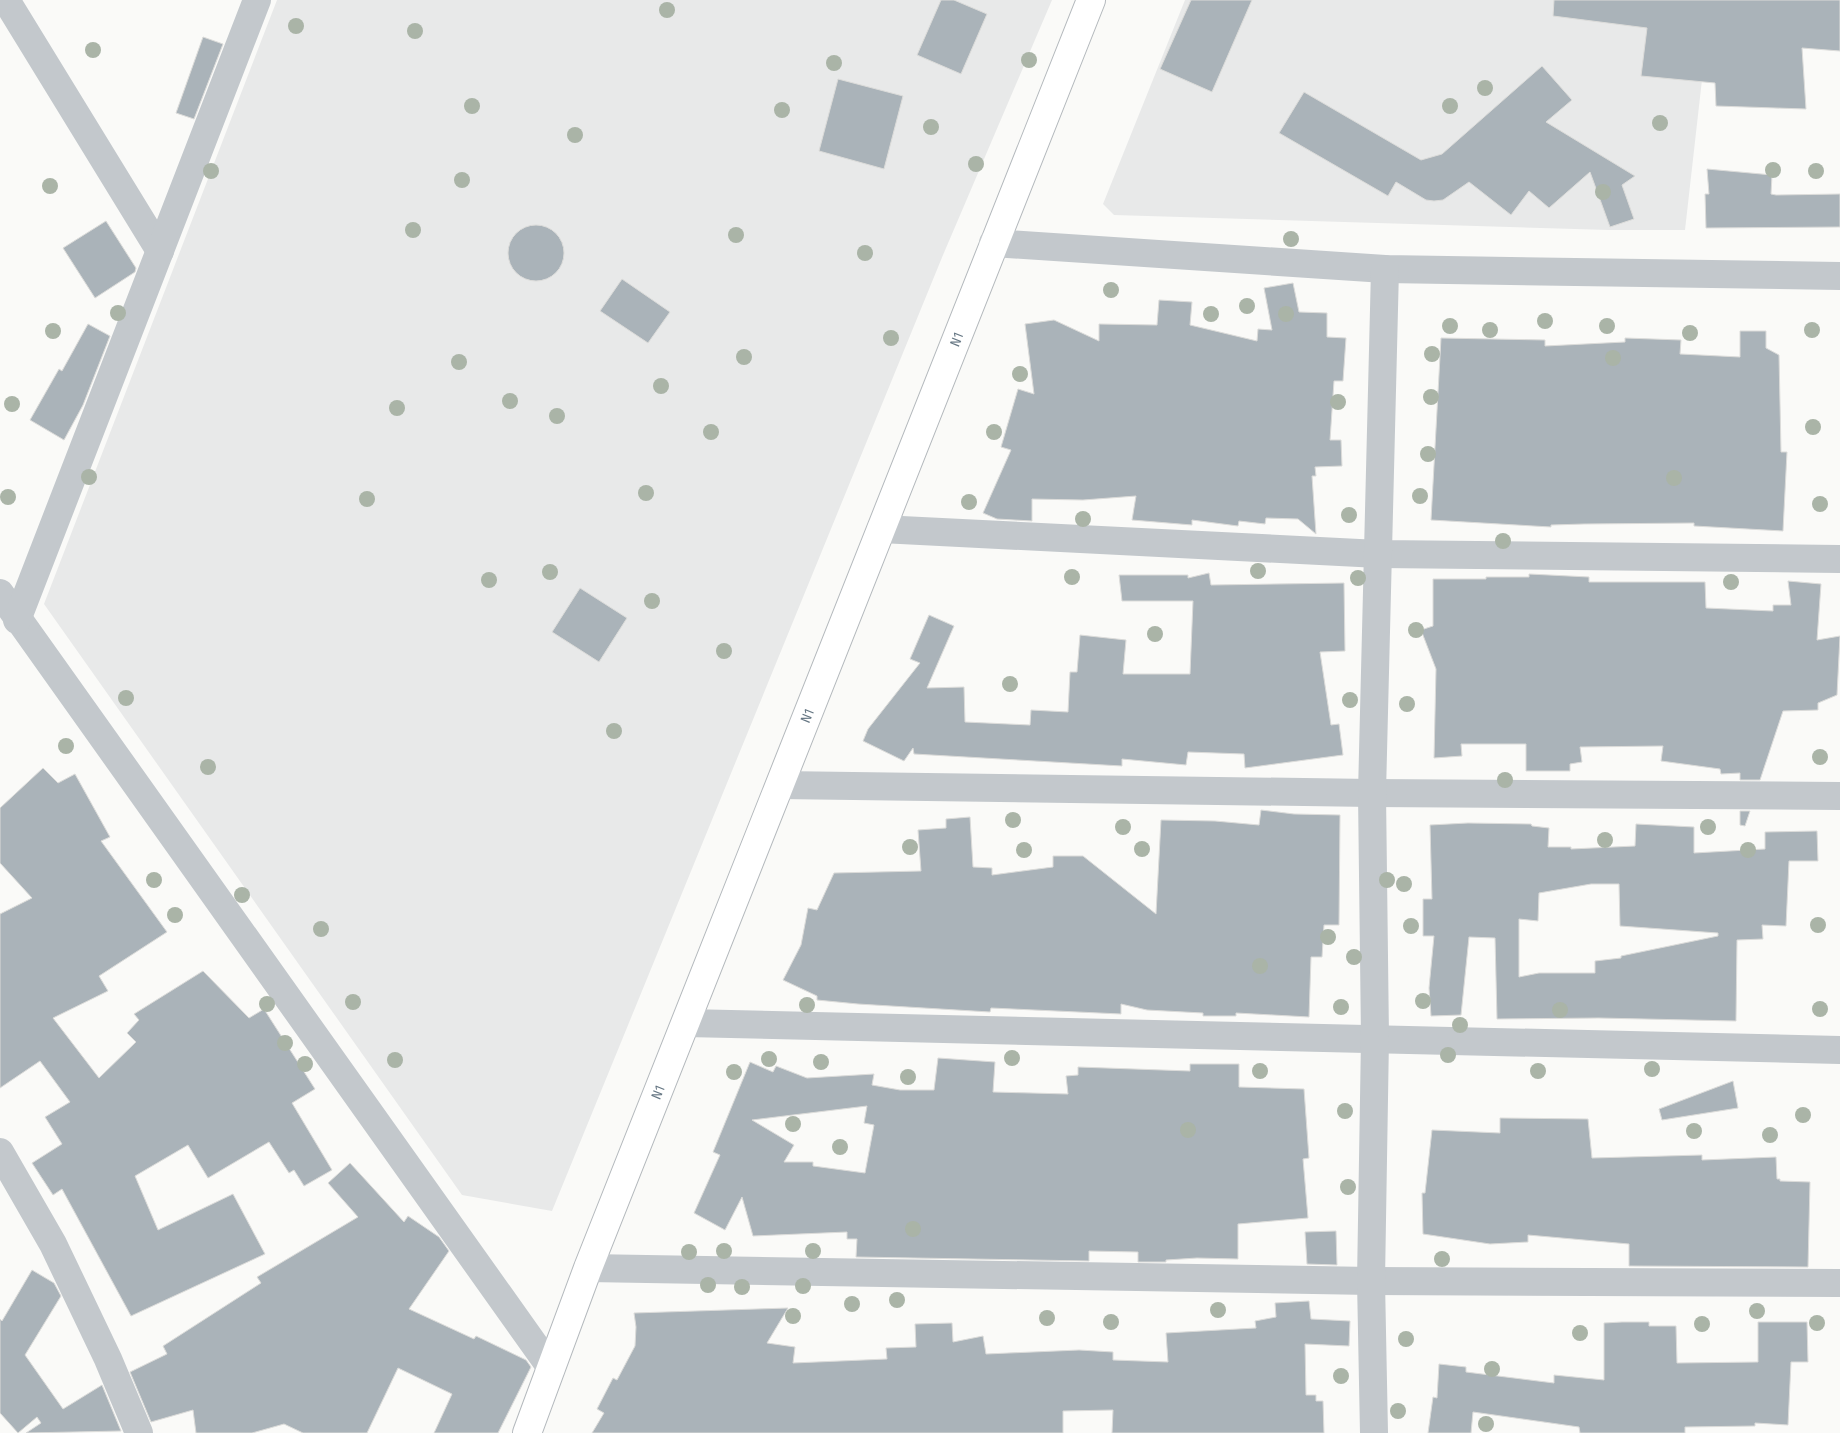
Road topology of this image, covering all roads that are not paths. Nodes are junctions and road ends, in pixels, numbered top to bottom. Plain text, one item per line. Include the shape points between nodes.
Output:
1 (6, 0) edge
2 (257, 0) edge
3 (1091, 0) edge
4 (993, 243) junction
5 (160, 251) junction
6 (1385, 269) junction
7 (1840, 276) edge
8 (881, 529) junction
9 (1379, 554) junction
10 (1840, 559) edge
11 (0, 593) edge
12 (17, 620) junction
13 (780, 785) junction
14 (1372, 793) junction
15 (1840, 796) edge
16 (686, 1023) junction
17 (1375, 1038) junction
18 (1840, 1050) edge
19 (0, 1152) edge
20 (588, 1268) junction
21 (1370, 1282) junction
22 (1840, 1283) edge
23 (551, 1368) junction
24 (138, 1433) edge
25 (527, 1433) edge
26 (1374, 1433) edge

1 - 5 street
2 - 5 street
3 - 4 highway, N1
4 - 6 street
4 - 8 highway, N1
5 - 12 street
6 - 7 street
6 - 9 street
8 - 9 street
8 - 13 highway, N1
9 - 10 street
9 - 14 street
11 - 12 street
12 - 23 street
13 - 14 street
13 - 16 highway, N1
14 - 15 street
14 - 17 street
16 - 17 street
16 - 20 highway, N1
17 - 18 street
17 - 21 street
19 - 24 street via 53,1244 108,1359
20 - 21 street
20 - 23 highway, N1
21 - 22 street
21 - 26 street
23 - 25 highway, N1

